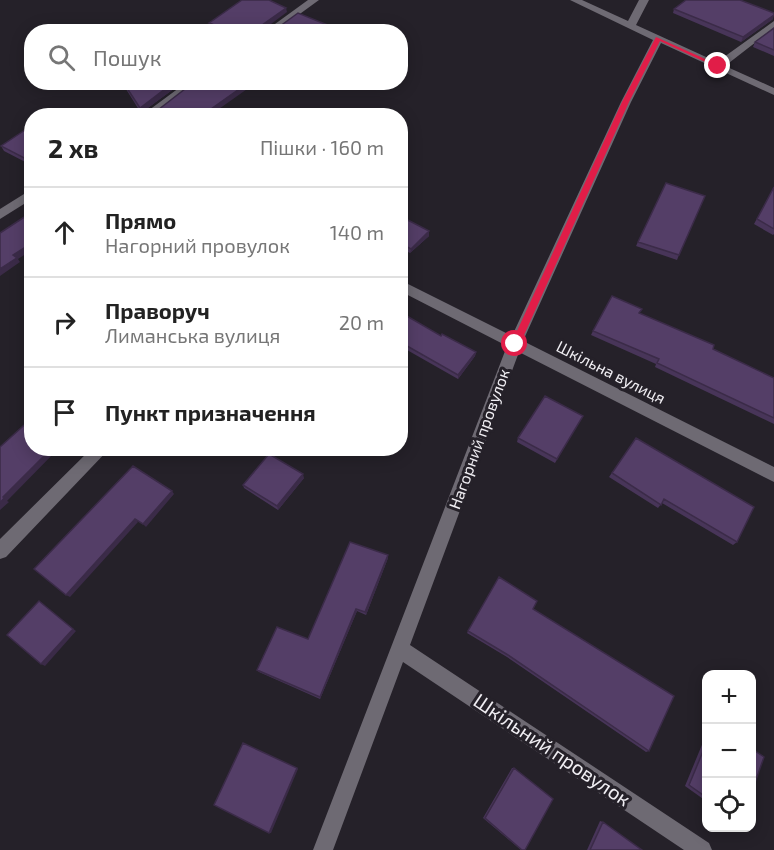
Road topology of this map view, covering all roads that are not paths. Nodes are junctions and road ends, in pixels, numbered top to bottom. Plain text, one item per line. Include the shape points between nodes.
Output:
1 (314, 0) edge
2 (575, 0) edge
3 (644, 0) edge
4 (280, 24) edge
5 (774, 24) edge
6 (630, 25) junction
7 (658, 38) junction
8 (718, 66) junction
9 (183, 90) edge
10 (774, 92) edge
11 (157, 108) edge
12 (24, 199) edge
13 (0, 215) edge
14 (408, 289) edge
15 (515, 344) junction
16 (95, 456) edge
17 (774, 475) edge
18 (0, 550) edge
19 (401, 650) junction
20 (323, 850) edge
21 (702, 850) edge

1 - 4 street
2 - 6 street
3 - 6 street
5 - 8 street
6 - 7 street
7 - 8 street
7 - 15 street, Нагорний провулок
8 - 10 street
9 - 11 street
12 - 13 street
14 - 15 street, Шкільна вулиця
15 - 17 street, Шкільна вулиця
15 - 19 street, Нагорний провулок
16 - 18 street
19 - 20 street, Нагорний провулок
19 - 21 street, Шкільний провулок

